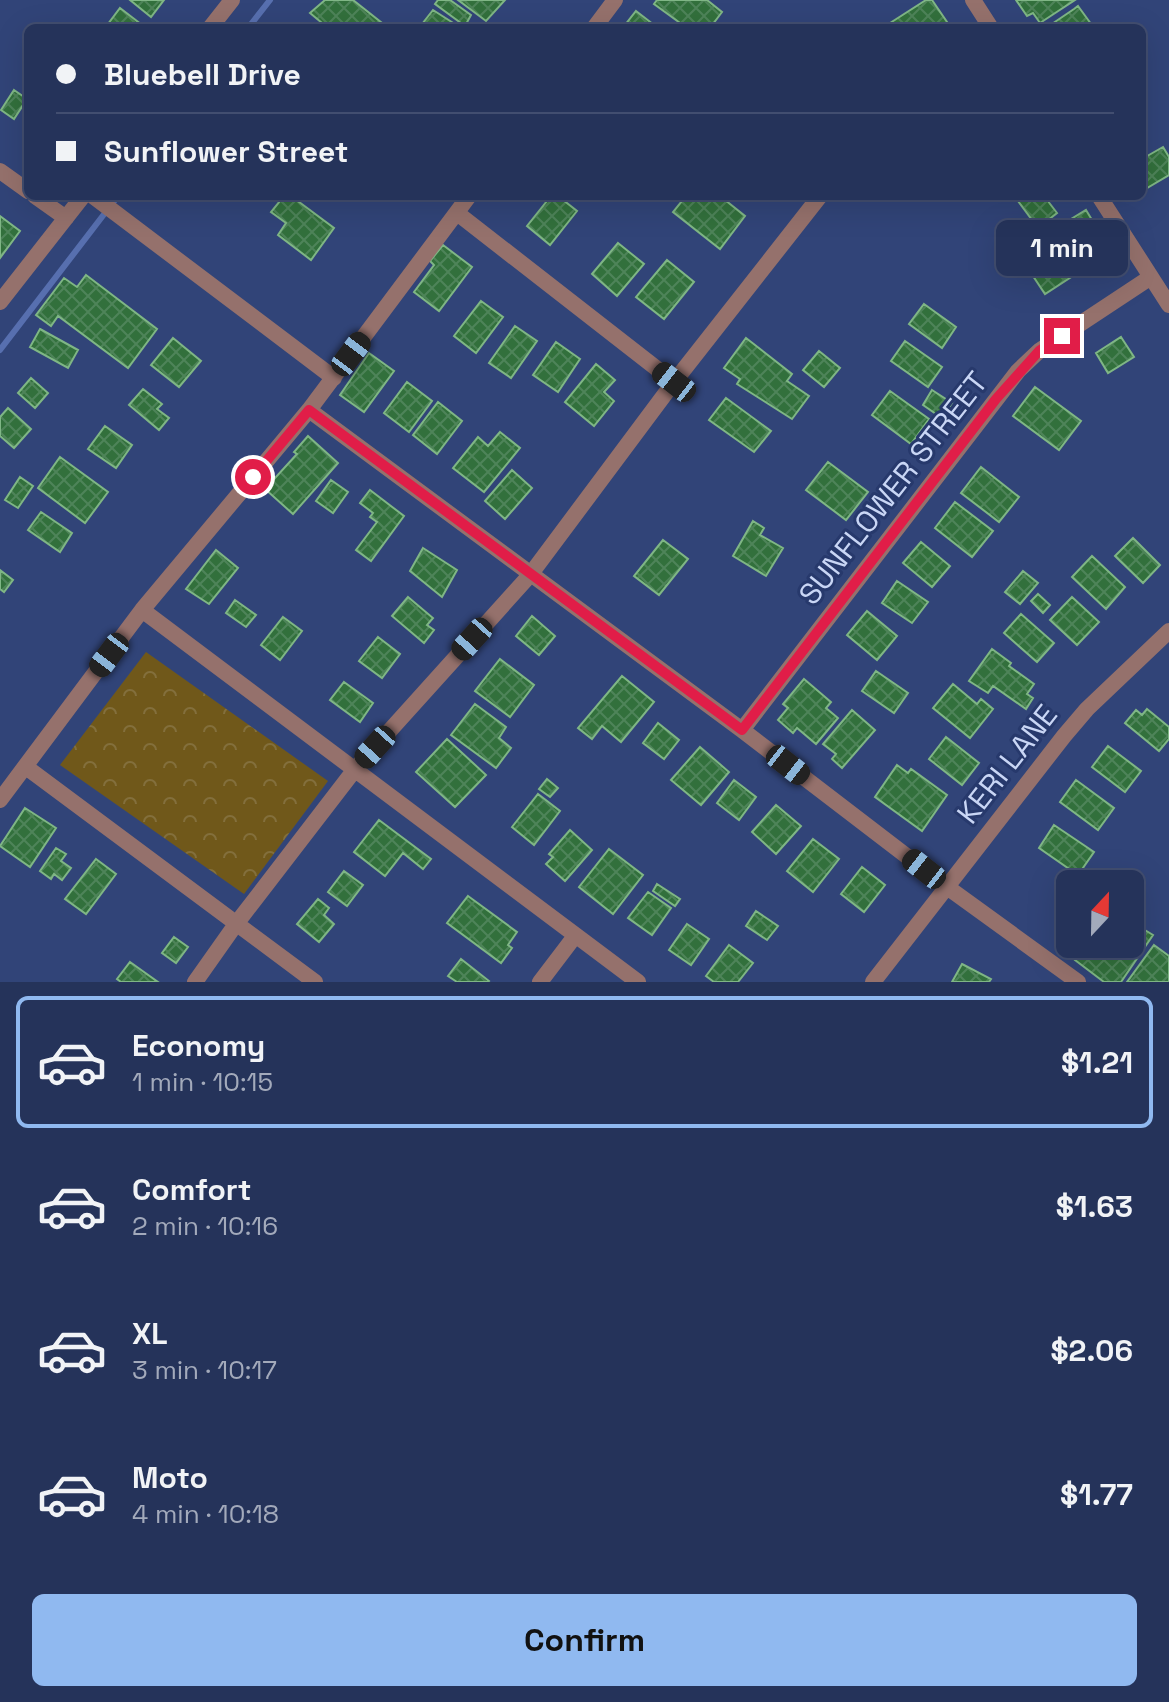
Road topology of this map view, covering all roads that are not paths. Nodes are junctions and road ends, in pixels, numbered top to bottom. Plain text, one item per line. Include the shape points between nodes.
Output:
1 (232, 0) edge
2 (615, 0) edge
3 (973, 0) edge
4 (213, 24) edge
5 (597, 24) edge
6 (988, 24) edge
7 (0, 171) edge
8 (24, 188) edge
9 (41, 200) edge
10 (80, 200) edge
11 (98, 200) edge
12 (466, 200) edge
13 (817, 200) edge
14 (1102, 200) edge
15 (457, 213) junction
16 (66, 218) junction
17 (1151, 277) junction
18 (0, 302) edge
19 (1169, 305) edge
20 (334, 378) junction
21 (674, 382) junction
22 (309, 410) junction
23 (530, 575) junction
24 (142, 610) junction
25 (1169, 631) edge
26 (742, 730) junction
27 (26, 767) junction
28 (356, 768) junction
29 (0, 800) edge
30 (947, 887) junction
31 (236, 924) junction
32 (575, 936) junction
33 (195, 982) edge
34 (315, 982) edge
35 (540, 982) edge
36 (638, 982) edge
37 (873, 982) edge
38 (1078, 982) edge

1 - 4 street
2 - 5 street
3 - 6 street
7 - 8 street
9 - 16 street
10 - 16 street
11 - 20 street
12 - 15 street
13 - 21 street
14 - 17 street
15 - 20 street
15 - 21 street
16 - 18 street
17 - 19 street
17 - 26 street, SUNFLOWER STREET via 1039,351 1018,371
20 - 22 street
21 - 23 street
22 - 23 street
22 - 24 street
23 - 26 street
23 - 28 street
24 - 27 street
24 - 28 street
25 - 30 street, KERI LANE via 1072,727
26 - 30 street
27 - 29 street
27 - 31 street
28 - 31 street
28 - 32 street
30 - 37 street, KERI LANE
30 - 38 street
31 - 33 street
31 - 34 street
32 - 35 street
32 - 36 street

